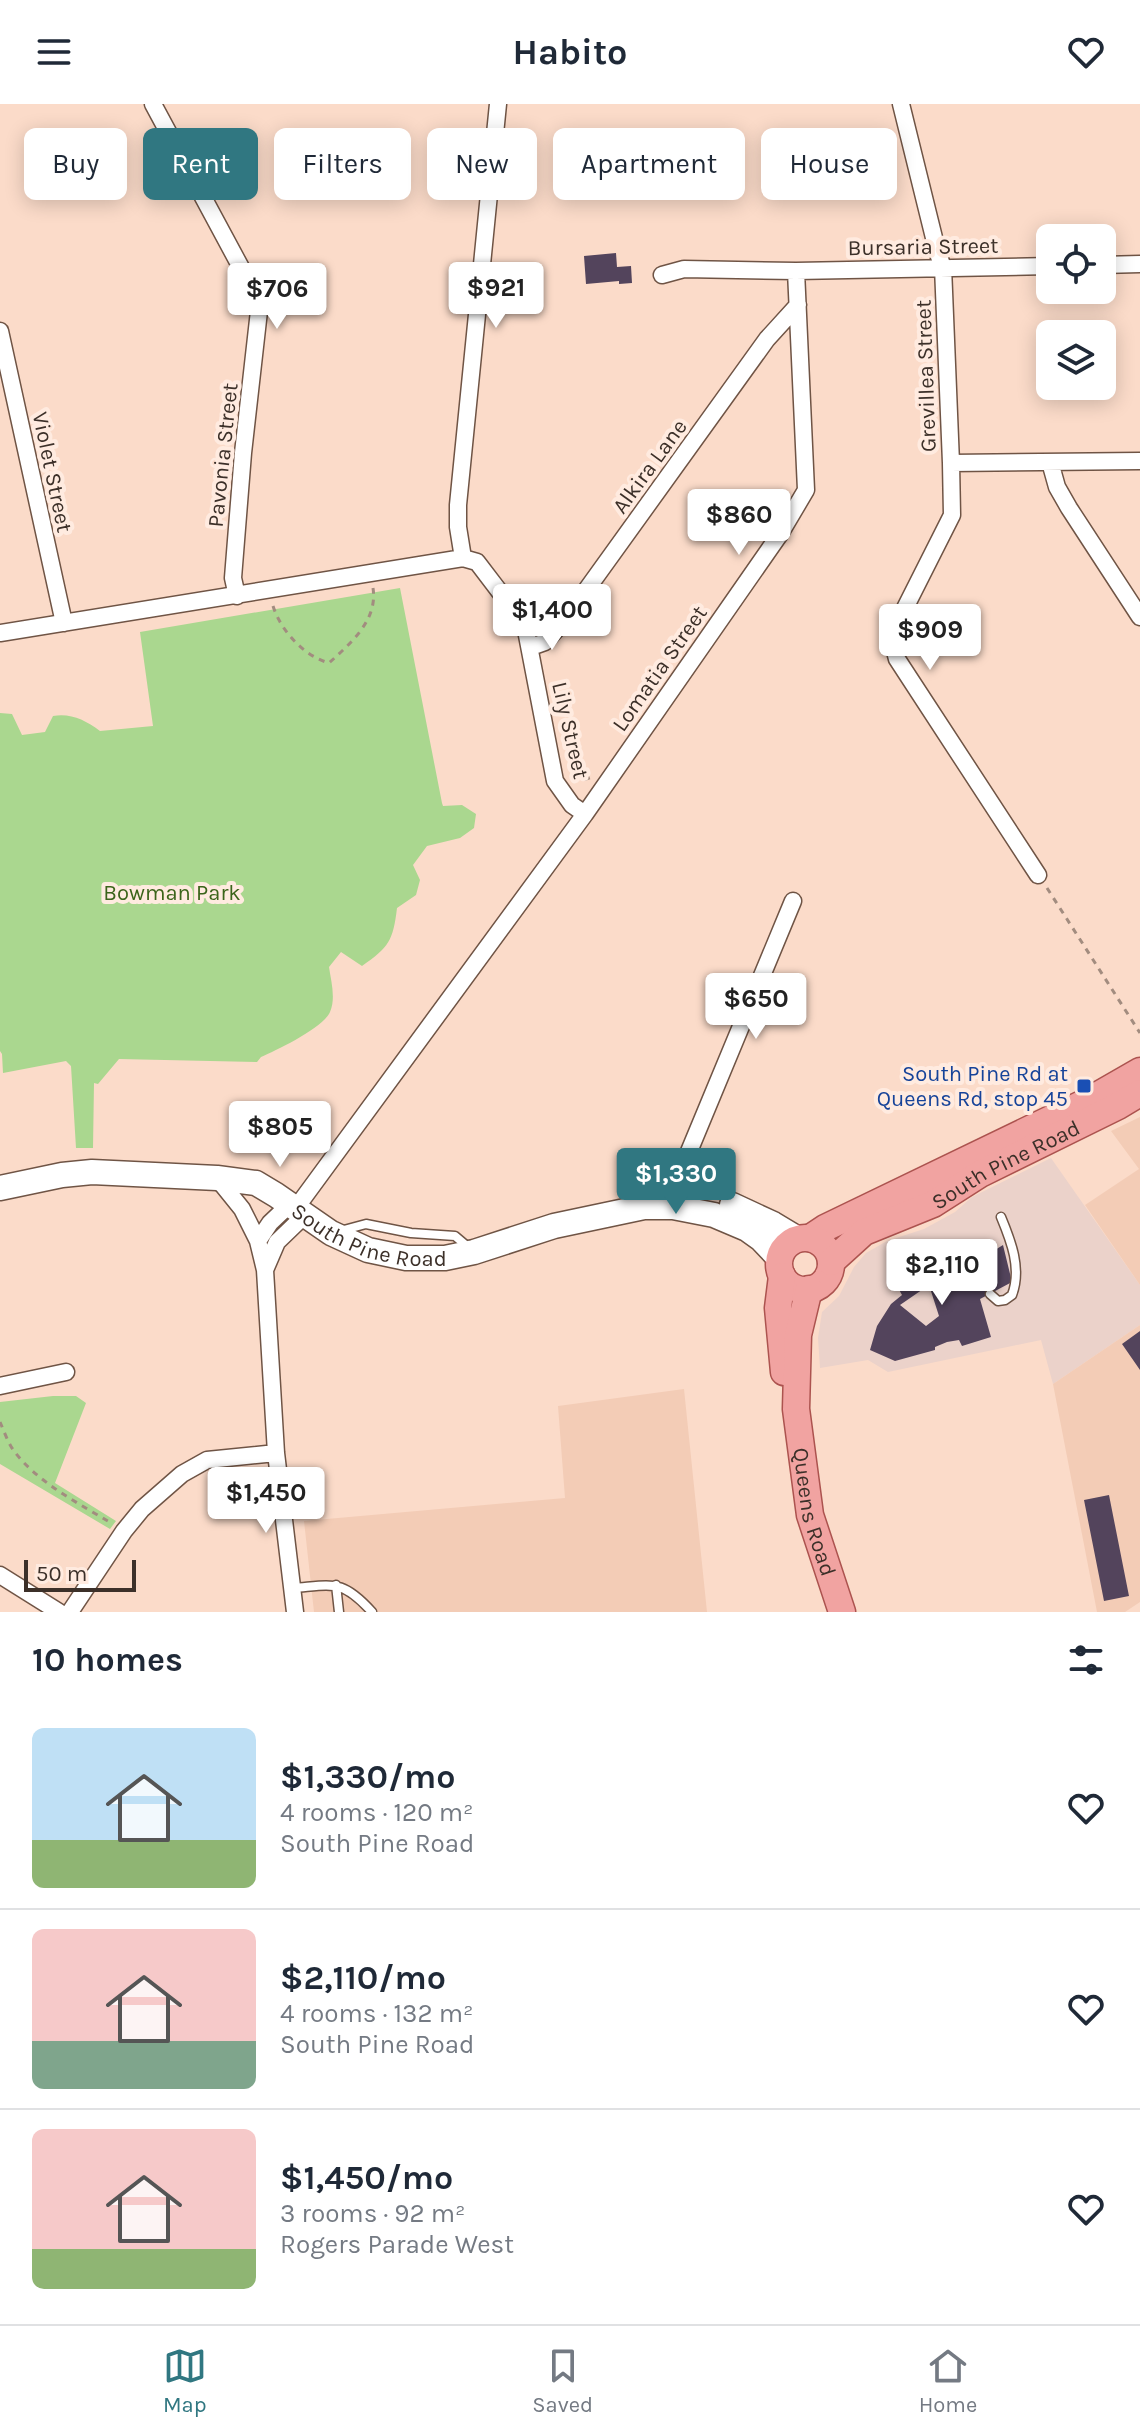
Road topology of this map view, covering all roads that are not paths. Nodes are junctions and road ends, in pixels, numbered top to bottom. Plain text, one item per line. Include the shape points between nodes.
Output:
1 (153, 104) edge
2 (498, 104) edge
3 (901, 104) edge
4 (1140, 264) edge
5 (1116, 265) edge
6 (1036, 266) edge
7 (943, 267) junction
8 (796, 271) junction
9 (662, 275) dead end
10 (798, 305) junction
11 (0, 331) edge
12 (1140, 461) edge
13 (1050, 462) junction
14 (951, 463) junction
15 (463, 558) junction
16 (237, 596) junction
17 (1140, 617) edge
18 (64, 623) junction
19 (0, 633) edge
20 (531, 647) junction
21 (585, 814) junction
22 (1038, 875) road end
23 (793, 901) dead end
24 (1140, 1071) edge
25 (1140, 1093) edge
26 (217, 1178) junction
27 (0, 1188) edge
28 (674, 1199) junction
29 (297, 1209) junction
30 (1001, 1217) dead end
31 (804, 1239) junction
32 (258, 1241) junction
33 (831, 1262) junction
34 (781, 1267) junction
35 (265, 1270) junction
36 (809, 1289) junction
37 (990, 1294) dead end
38 (66, 1372) dead end
39 (0, 1386) edge
40 (796, 1409) junction
41 (276, 1453) junction
42 (0, 1575) edge
43 (336, 1585) junction
44 (293, 1588) junction
45 (59, 1612) edge
46 (70, 1612) edge
47 (295, 1612) edge
48 (339, 1612) edge
49 (372, 1612) edge
50 (842, 1612) edge

1 - 16 street, Pavonia Street via 253,290 259,311 233,578
2 - 15 street via 458,505
3 - 7 street, Grevillea Street
4 - 5 street
6 - 7 street, Bursaria Street
7 - 8 street, Bursaria Street
7 - 14 street, Grevillea Street
8 - 9 street, Bursaria Street via 684,269
8 - 10 street, Lomatia Street
10 - 20 street, Alkira Lane via 767,339 564,621 545,642
10 - 21 street, Lomatia Street via 806,490
11 - 18 street, Violet Street
12 - 13 street, Grevillea Street
13 - 14 street, Grevillea Street
13 - 17 street via 1069,508
14 - 22 street via 952,515 891,636 892,648
15 - 16 street
15 - 20 street, Lily Street via 477,562 491,578 525,625
16 - 18 street
18 - 19 street
20 - 21 street, Lily Street via 555,781
21 - 29 street
23 - 28 street
24 - 31 main road, South Pine Road
25 - 33 main road, South Pine Road via 980,1174 933,1204 864,1232
26 - 27 main road, South Pine Road via 92,1172
26 - 29 main road, South Pine Road via 256,1183
26 - 32 street via 242,1209
28 - 29 main road, South Pine Road via 445,1258 406,1258 368,1250
28 - 31 main road, South Pine Road via 696,1194
28 - 34 main road, South Pine Road via 747,1229
29 - 32 street via 270,1223
29 - 35 street
30 - 37 lane via 1017,1277 1005,1300
31 - 33 main road via 824,1247
31 - 34 main road via 786,1246
32 - 35 street
33 - 36 main road via 827,1276
34 - 36 main road via 793,1287
34 - 40 main road, Queens Road via 781,1351
35 - 41 street
36 - 40 main road, Queens Road via 798,1335
38 - 39 street
40 - 50 main road, Queens Road via 810,1515
41 - 44 street
41 - 46 street via 207,1460 182,1474 124,1531
42 - 45 street
43 - 44 lane
43 - 48 lane
43 - 49 lane
44 - 47 street

